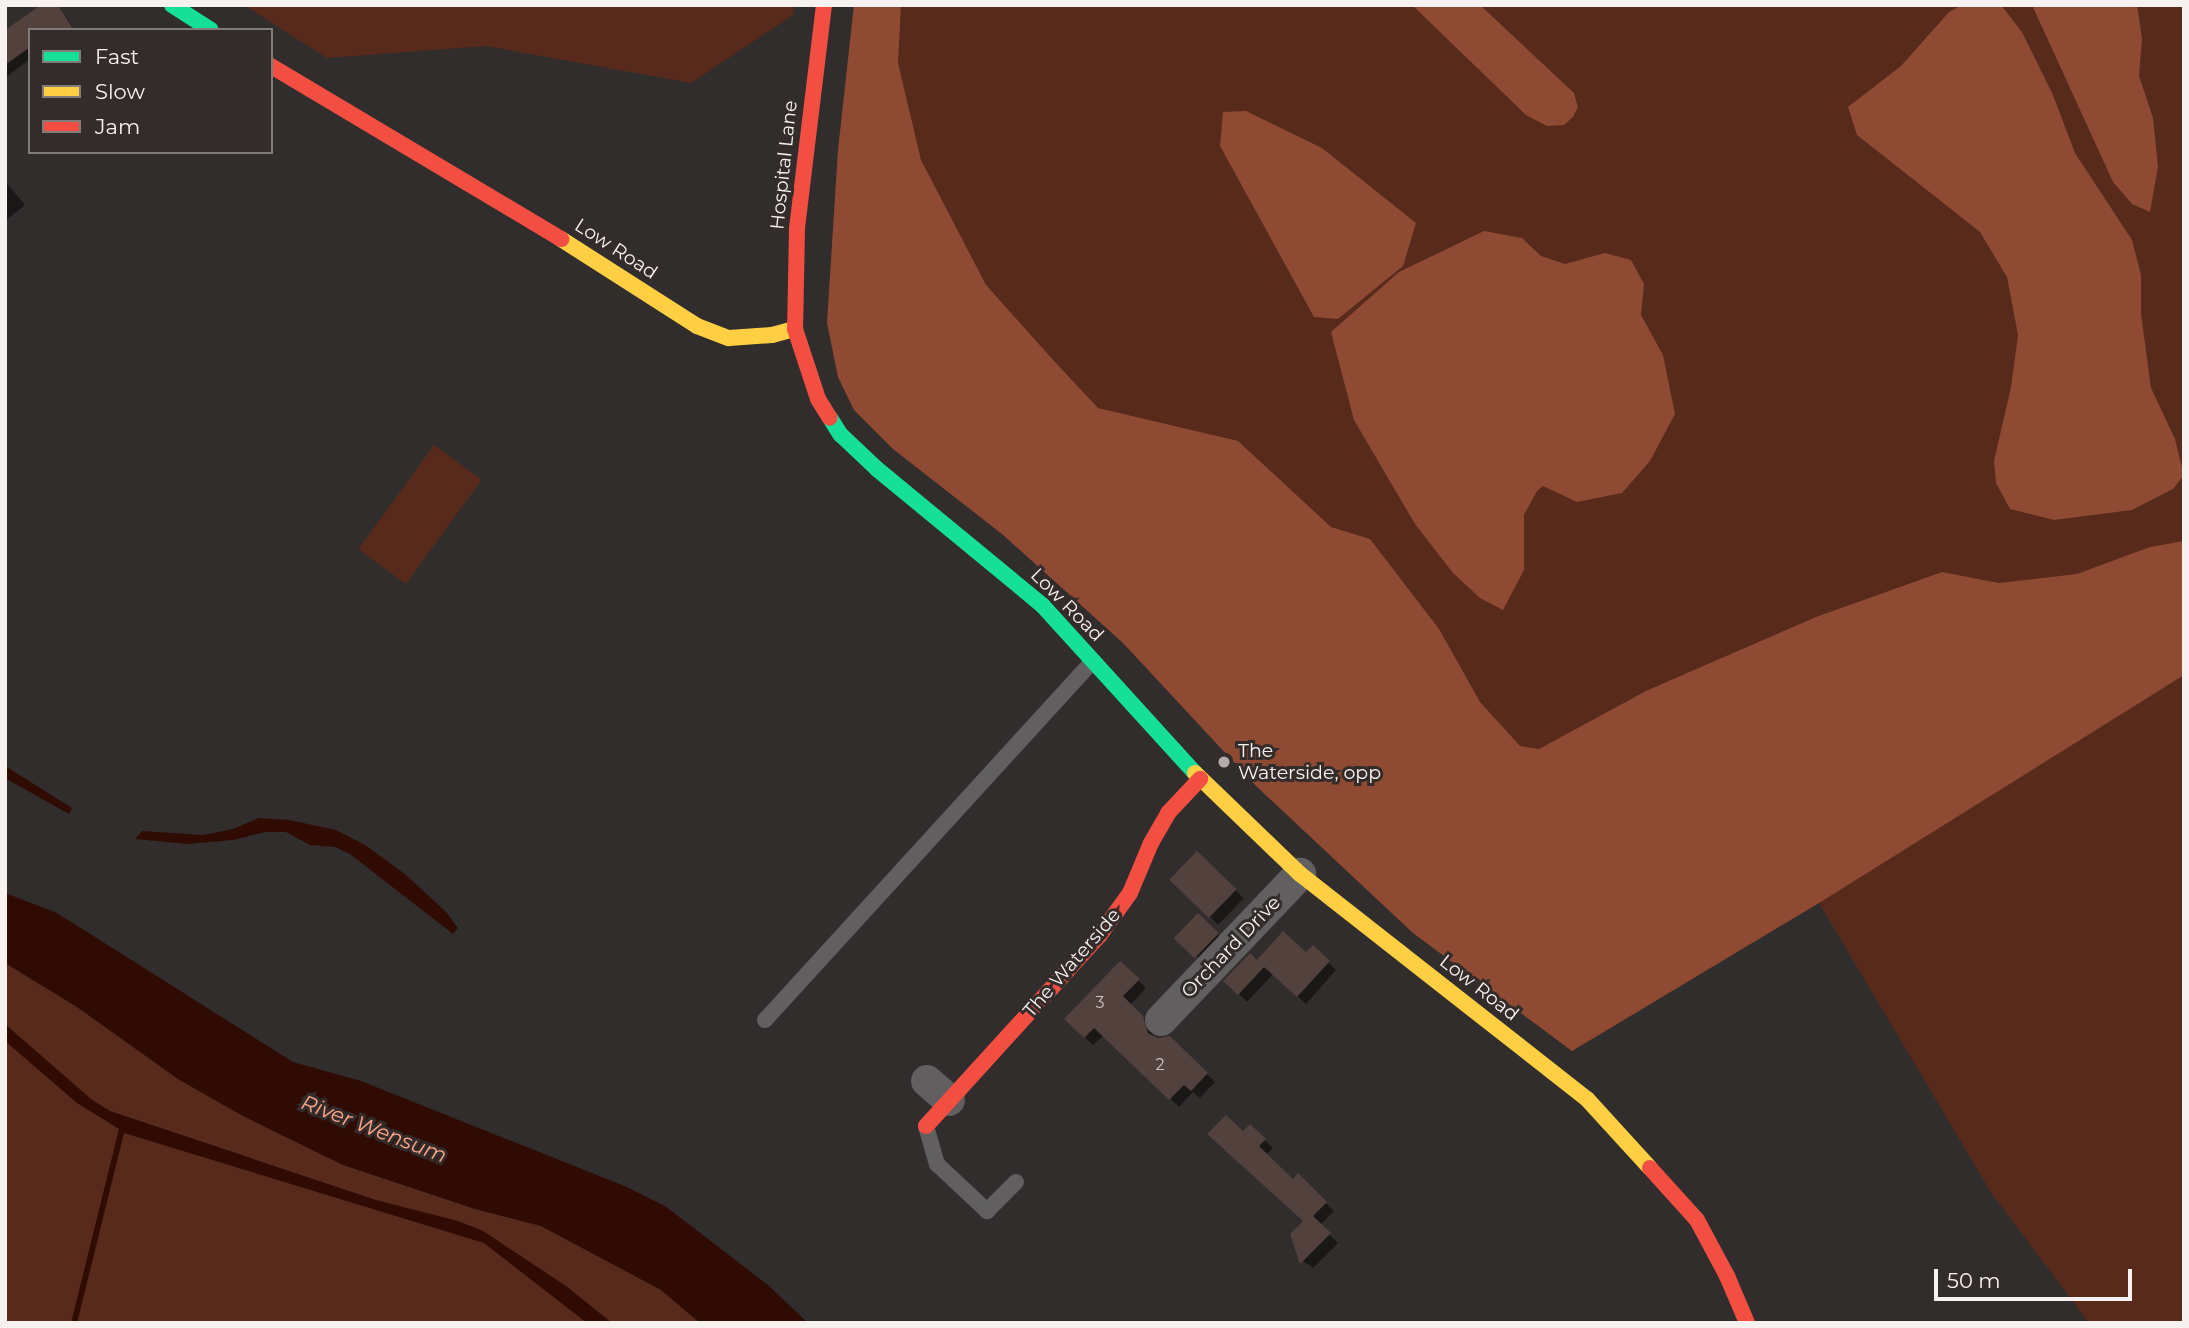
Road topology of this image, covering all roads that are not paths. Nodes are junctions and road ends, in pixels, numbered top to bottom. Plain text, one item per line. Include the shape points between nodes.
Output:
1 (172, 5) edge
2 (824, 5) edge
3 (208, 28) edge
4 (273, 67) edge
5 (795, 329) junction
6 (1093, 661) junction
7 (1200, 779) junction
8 (1300, 874) junction
9 (765, 1020) dead end
10 (1161, 1020) dead end
11 (926, 1126) joint
12 (1016, 1182) dead end
13 (1747, 1323) edge

1 - 3 street
2 - 5 street, Hospital Lane via 797,229
4 - 5 street, Low Road via 559,237 697,326 729,338
5 - 6 street, Low Road via 818,399 840,434 1043,606
6 - 7 street, Low Road
6 - 9 lane
7 - 8 street, Low Road
7 - 11 street, The Waterside via 1168,813 1130,893 1099,936 938,1090
8 - 10 street, Orchard Drive
8 - 13 street, Low Road via 1587,1100 1697,1220
11 - 12 lane via 937,1164 988,1211

